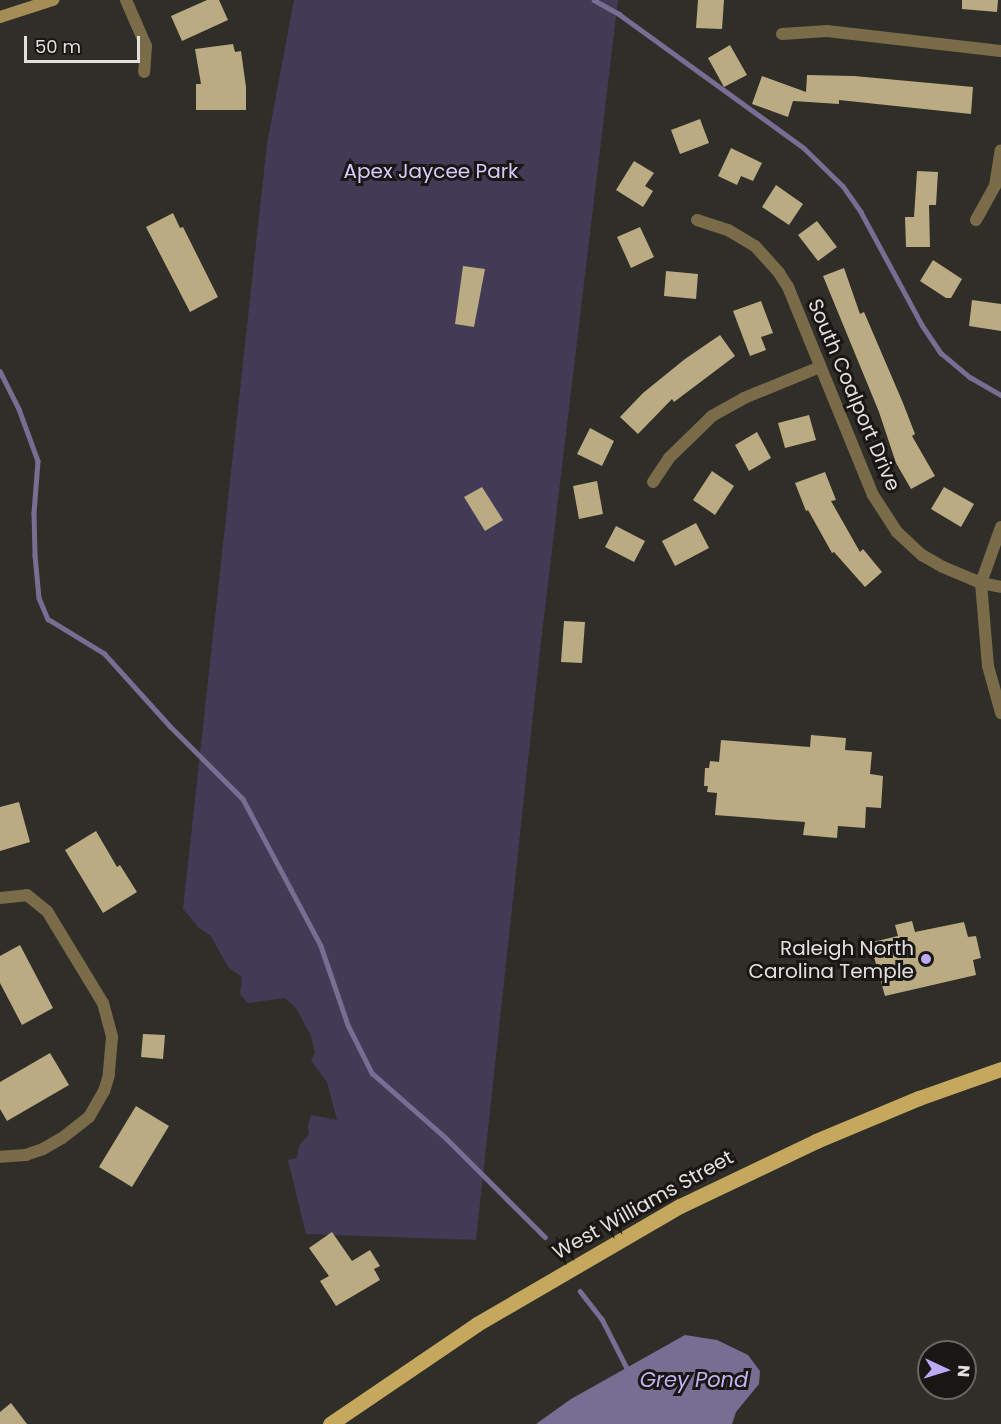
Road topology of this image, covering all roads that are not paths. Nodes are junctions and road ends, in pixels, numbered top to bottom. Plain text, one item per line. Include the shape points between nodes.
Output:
1 (52, 0) edge
2 (126, 0) edge
3 (0, 17) edge
4 (782, 34) dead end
5 (1001, 51) edge
6 (144, 72) dead end
7 (1001, 150) edge
8 (697, 220) dead end
9 (976, 220) dead end
10 (820, 367) junction
11 (653, 482) dead end
12 (1001, 527) edge
13 (981, 583) junction
14 (1001, 586) edge
15 (1001, 713) edge
16 (0, 898) edge
17 (1001, 1069) edge
18 (0, 1157) edge
19 (330, 1424) edge

1 - 3 main road
2 - 6 street via 146,46
4 - 5 street via 827,31
7 - 9 street via 995,186
8 - 10 street, South Coalport Drive via 743,238 770,261 788,287
10 - 11 street via 744,398 712,416 669,458
10 - 13 street, South Coalport Drive via 873,495 890,523 922,555
12 - 13 street
13 - 14 street, South Coalport Drive
13 - 15 street via 987,666
16 - 18 street via 27,895 47,911 103,1003 112,1037 109,1075 89,1117 43,1149
17 - 19 main road, West Williams Street via 816,1141 680,1206 477,1324

